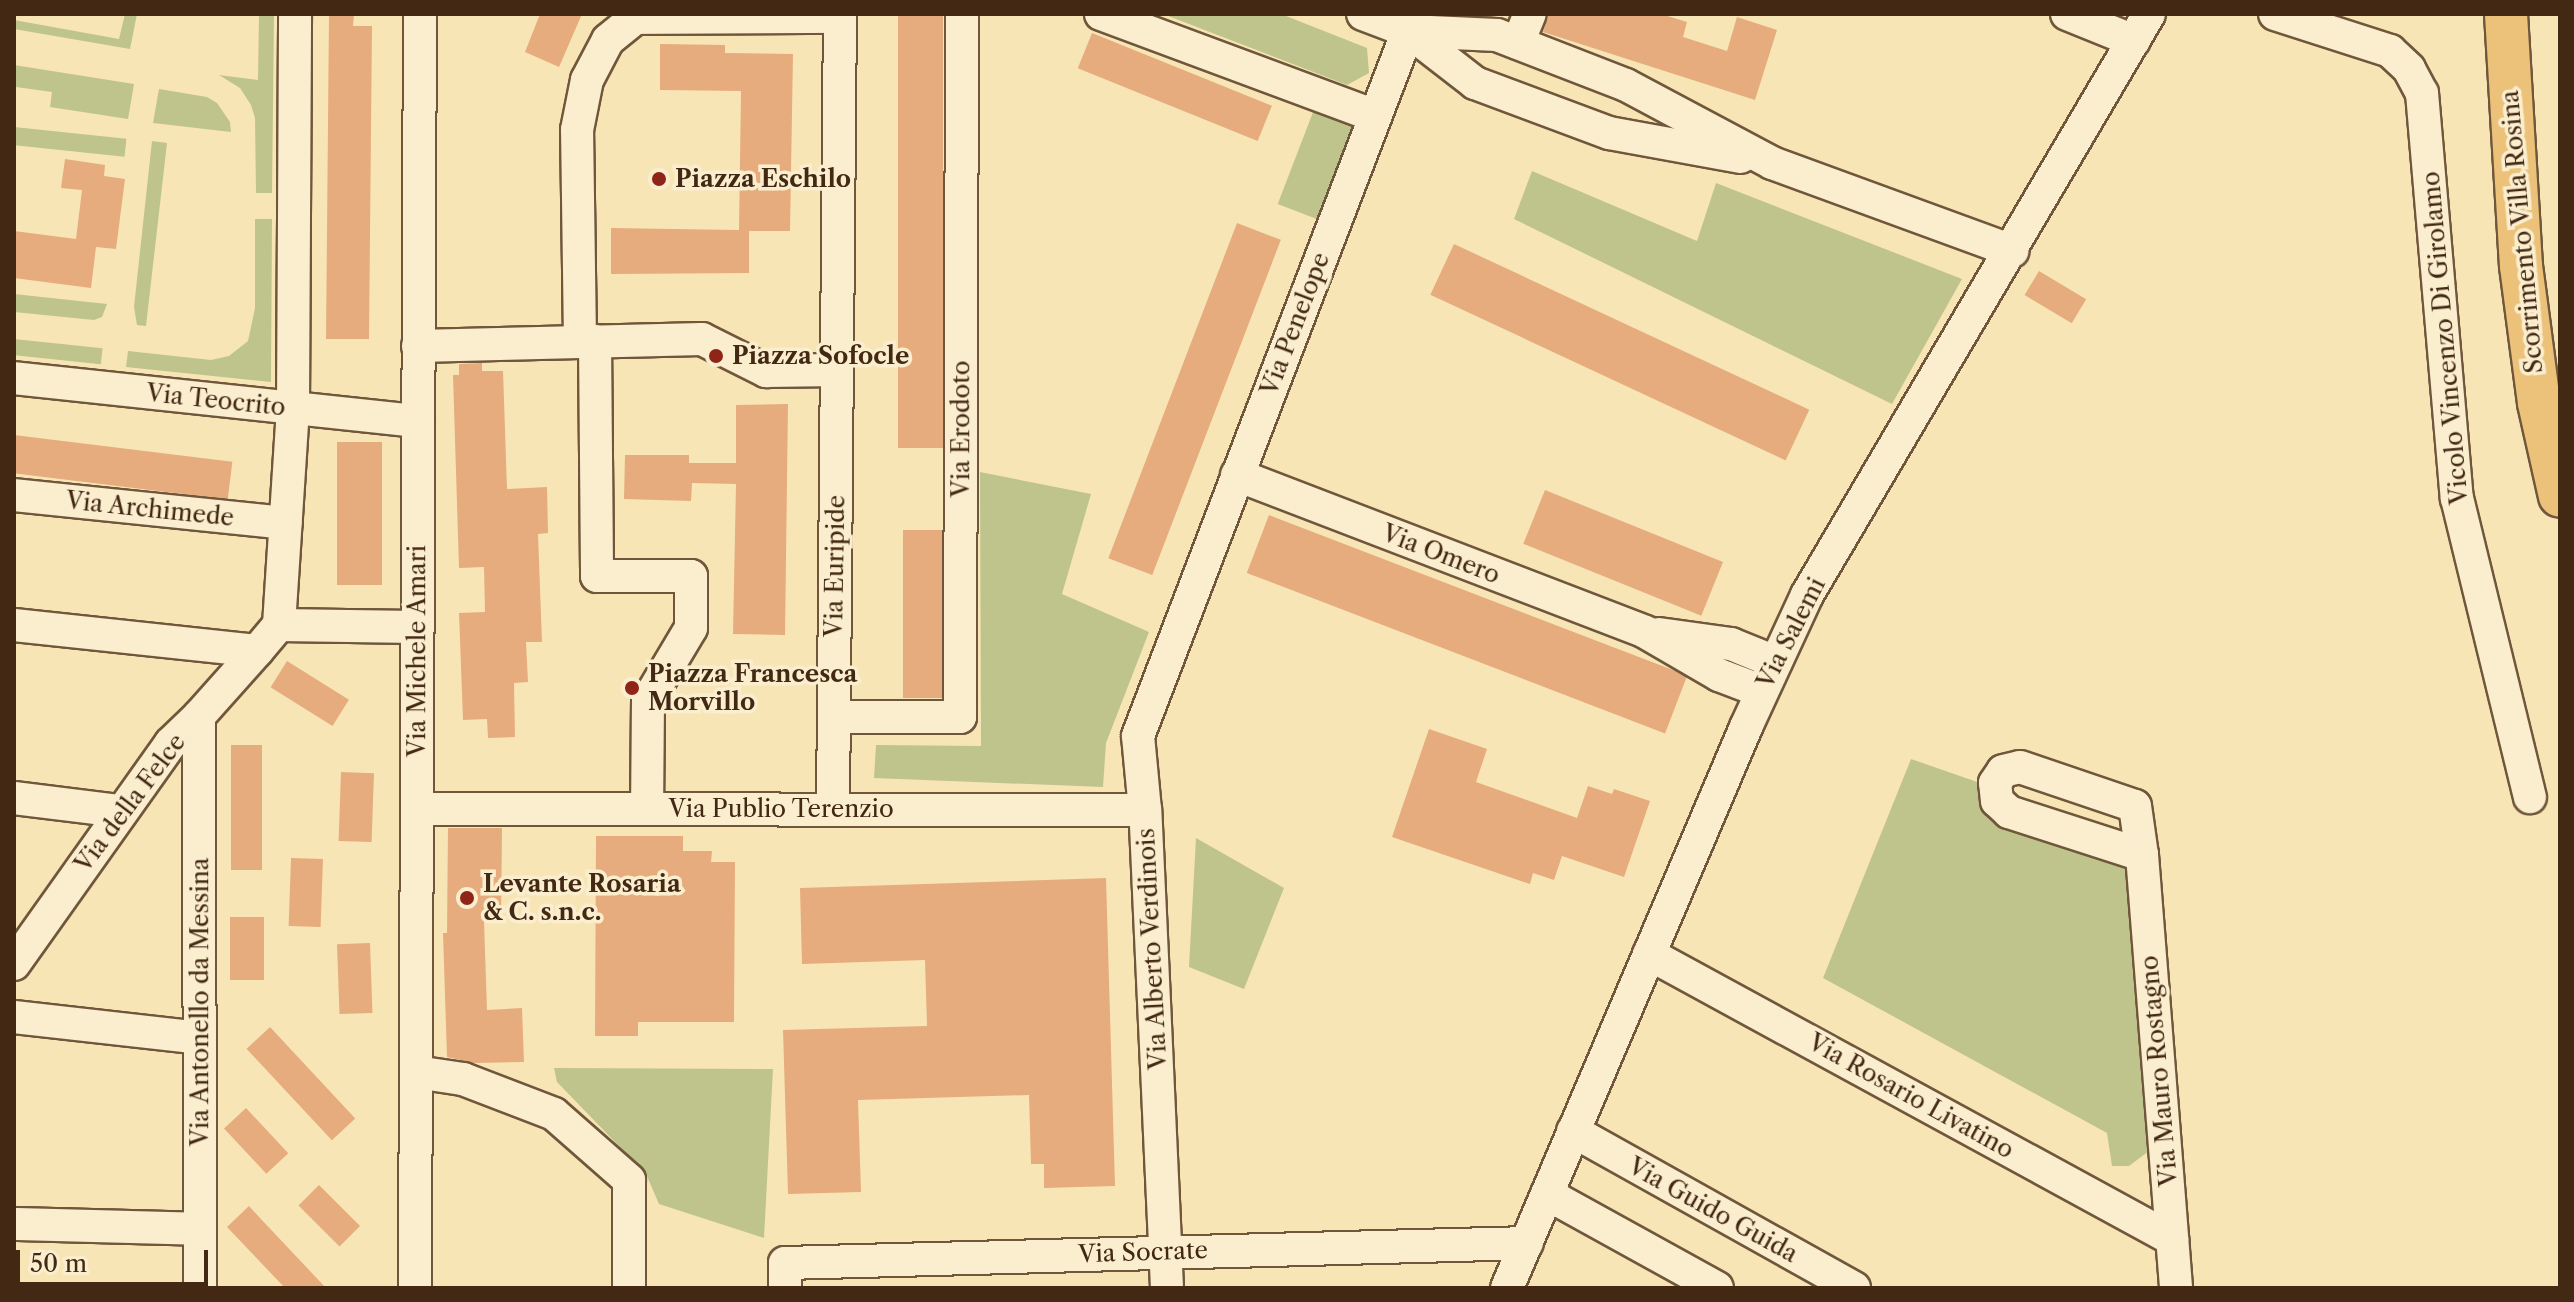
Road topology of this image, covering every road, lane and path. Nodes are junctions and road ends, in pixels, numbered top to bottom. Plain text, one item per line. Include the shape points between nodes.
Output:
1 (295, 14) edge
2 (420, 14) edge
3 (962, 14) edge
4 (1101, 14) edge
5 (1363, 14) edge
6 (2067, 14) edge
7 (2275, 14) edge
8 (2506, 14) edge
9 (840, 15) edge
10 (2141, 27) edge
11 (1524, 29) edge
12 (1408, 31) junction
13 (1375, 116) junction
14 (1772, 163) junction
15 (2012, 251) junction
16 (587, 341) junction
17 (418, 346) junction
18 (837, 370) junction
19 (14, 378) edge
20 (293, 408) junction
21 (418, 421) junction
22 (1237, 475) junction
23 (14, 495) edge
24 (2560, 496) edge
25 (286, 523) junction
26 (1182, 617) joint
27 (14, 625) edge
28 (279, 625) junction
29 (417, 627) junction
30 (1645, 632) junction
31 (257, 651) junction
32 (1775, 662) junction
33 (1761, 691) junction
34 (199, 716) junction
35 (834, 717) junction
36 (2530, 797) dead end
37 (14, 798) edge
38 (417, 809) junction
39 (647, 809) junction
40 (833, 810) junction
41 (1145, 810) junction
42 (120, 811) junction
43 (2142, 855) dead end
44 (1649, 954) junction
45 (14, 964) edge
46 (14, 1017) edge
47 (200, 1038) junction
48 (416, 1072) junction
49 (1573, 1131) junction
50 (1547, 1194) junction
51 (14, 1224) edge
52 (200, 1229) junction
53 (2172, 1239) junction
54 (1527, 1243) junction
55 (1165, 1251) junction
56 (200, 1288) edge
57 (415, 1288) edge
58 (629, 1288) edge
59 (785, 1288) edge
60 (1167, 1288) edge
61 (1507, 1288) edge
62 (1717, 1288) edge
63 (1854, 1288) edge
64 (2176, 1288) edge

1 - 20 street
2 - 17 street, Via Michele Amari
3 - 35 street, Via Erodoto via 960,717
4 - 13 street
5 - 12 street
6 - 10 street
7 - 36 street, Vicolo Vincenzo Di Girolamo via 2390,51 2409,69 2422,93 2457,498
8 - 24 main road, Scorrimento Villa Rosina via 2521,266 2539,403
9 - 16 street via 635,18 608,40 587,80 577,130
9 - 18 street, Via Euripide
10 - 15 street, Via Salemi
11 - 12 street via 1497,35
11 - 14 street
12 - 13 street, Via Penelope
12 - 14 street via 1475,83 1609,133
13 - 22 street, Via Penelope
14 - 15 street
15 - 32 street, Via Salemi via 1807,595
16 - 17 street
16 - 18 street via 702,339 766,371
16 - 39 street via 597,576 691,576 691,628 648,700
17 - 21 street, Via Michele Amari
18 - 35 street, Via Euripide
19 - 20 street, Via Teocrito
20 - 21 street, Via Teocrito
20 - 25 street
21 - 29 street, Via Michele Amari
22 - 26 street, Via Penelope
22 - 30 street, Via Omero
23 - 25 street, Via Archimede
25 - 28 street
26 - 41 street, Via Alberto Verdinois via 1138,736
27 - 31 street
28 - 29 street
28 - 31 street, Via della Felce
29 - 38 street, Via Michele Amari
30 - 32 street via 1731,644
30 - 33 street via 1719,675
31 - 34 street, Via della Felce
32 - 33 street, Via Salemi
33 - 44 street, Via Salemi
34 - 42 street, Via della Felce via 171,743
34 - 47 street, Via Antonello da Messina
35 - 40 street, Via Euripide
37 - 42 street
38 - 39 street, Via Publio Terenzio
38 - 48 street, Via Michele Amari
39 - 40 street, Via Publio Terenzio
40 - 41 street, Via Publio Terenzio
41 - 55 street, Via Alberto Verdinois
42 - 45 street, Via della Felce
43 - 53 street, Via Mauro Rostagno
44 - 49 street, Via Salemi
44 - 53 street, Via Rosario Livatino
46 - 47 street
47 - 52 street, Via Antonello da Messina
48 - 57 street, Via Michele Amari
48 - 58 street via 463,1079 554,1114 629,1180
49 - 50 street, Via Salemi
49 - 63 street, Via Guido Guida
50 - 54 street, Via Salemi
50 - 62 street
51 - 52 street
52 - 56 street, Via Antonello da Messina
53 - 64 street, Via Mauro Rostagno
54 - 55 street, Via Socrate
54 - 61 street, Via Salemi
55 - 59 street, Via Socrate via 785,1263
55 - 60 street, Via Alberto Verdinois

